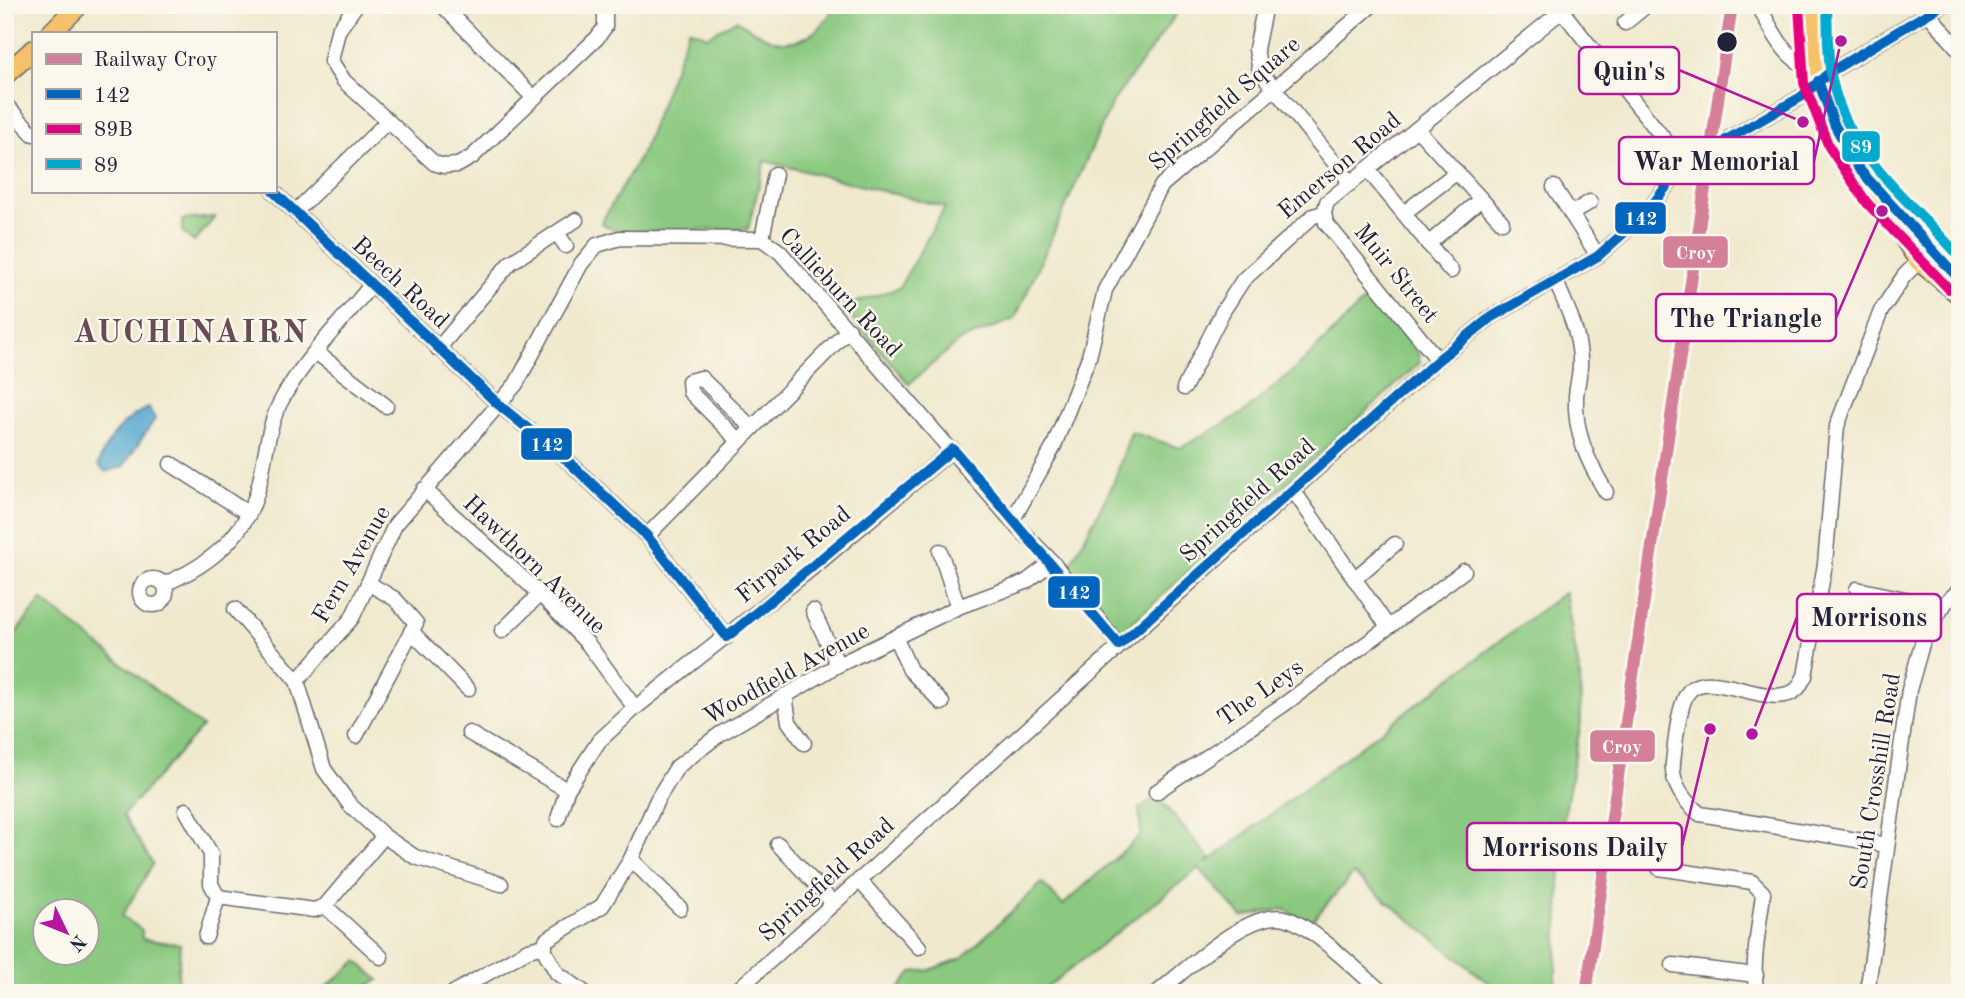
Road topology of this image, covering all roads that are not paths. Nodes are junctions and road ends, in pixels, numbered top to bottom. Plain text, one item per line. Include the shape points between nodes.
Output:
1 (79, 5) edge
2 (356, 5) edge
3 (442, 5) edge
4 (605, 5) edge
5 (1265, 5) edge
6 (1371, 5) edge
7 (1647, 5) edge
8 (1758, 5) edge
9 (1813, 5) edge
10 (1942, 5) edge
11 (1566, 8) edge
12 (1928, 13) junction
13 (1625, 23) dead end
14 (52, 32) edge
15 (32, 51) edge
16 (1960, 51) edge
17 (5, 75) edge
18 (1822, 75) junction
19 (1274, 89) junction
20 (534, 98) junction
21 (5, 104) edge
22 (388, 121) junction
23 (1417, 129) junction
24 (32, 133) edge
25 (1684, 164) junction
26 (1368, 170) junction
27 (1457, 172) junction
28 (775, 174) dead end
29 (1351, 183) junction
30 (1554, 187) dead end
31 (274, 192) edge
32 (1877, 192) junction
33 (1480, 200) junction
34 (1590, 201) dead end
35 (295, 212) junction
36 (1324, 213) junction
37 (1404, 213) junction
38 (1571, 214) junction
39 (576, 220) dead end
40 (1502, 222) dead end
41 (557, 233) junction
42 (762, 239) junction
43 (1428, 244) junction
44 (566, 246) dead end
45 (1926, 254) junction
46 (1598, 256) junction
47 (1451, 271) dead end
48 (1960, 280) edge
49 (1556, 282) junction
50 (371, 285) junction
51 (1960, 295) edge
52 (849, 329) junction
53 (438, 349) junction
54 (317, 353) junction
55 (1438, 360) junction
56 (1184, 388) dead end
57 (499, 405) junction
58 (386, 406) dead end
59 (752, 428) junction
60 (739, 441) junction
61 (953, 449) junction
62 (171, 464) dead end
63 (424, 489) junction
64 (1293, 490) junction
65 (1606, 492) dead end
66 (249, 514) junction
67 (1012, 521) junction
68 (647, 536) junction
69 (1395, 544) dead end
70 (940, 551) dead end
71 (1052, 562) junction
72 (1464, 572) dead end
73 (1354, 579) junction
74 (368, 583) junction
75 (164, 584) dead end
76 (1857, 589) dead end
77 (1960, 590) edge
78 (540, 594) junction
79 (958, 607) junction
80 (1943, 607) junction
81 (234, 609) dead end
82 (813, 611) dead end
83 (1388, 627) junction
84 (411, 631) junction
85 (502, 631) dead end
86 (727, 637) junction
87 (896, 639) junction
88 (1119, 645) junction
89 (838, 666) junction
90 (297, 681) junction
91 (468, 689) dead end
92 (785, 695) junction
93 (942, 703) dead end
94 (635, 708) junction
95 (469, 733) dead end
96 (356, 736) dead end
97 (804, 743) dead end
98 (567, 790) junction
99 (1156, 792) dead end
100 (186, 810) dead end
101 (558, 819) dead end
102 (384, 836) junction
103 (778, 844) dead end
104 (1887, 845) junction
105 (631, 859) junction
106 (1660, 868) dead end
107 (859, 880) junction
108 (501, 884) dead end
109 (218, 897) junction
110 (833, 903) junction
111 (325, 906) junction
112 (680, 908) dead end
113 (206, 937) dead end
114 (919, 947) dead end
115 (546, 951) junction
116 (382, 957) dead end
117 (1672, 965) dead end
118 (1756, 975) junction
119 (453, 993) edge
120 (585, 993) edge
121 (734, 993) edge
122 (1157, 993) edge
123 (1383, 993) edge
124 (1758, 993) edge
125 (1867, 993) edge

1 - 14 main road
2 - 22 street via 338,31 331,61 344,81
3 - 20 street
4 - 20 street via 605,27 597,38
5 - 19 street via 1256,49 1259,71
6 - 19 street, Springfield Square
7 - 13 street
8 - 18 street via 1792,59
9 - 18 main road
10 - 12 street, Springfield Road
11 - 23 street, Emerson Road
11 - 25 street
12 - 16 street
12 - 18 street, Springfield Road
15 - 17 main road
18 - 25 street, Springfield Road via 1801,97
18 - 32 main road via 1825,104
19 - 29 street
19 - 67 street, Springfield Square via 1162,184 1151,202 1105,290 1089,357 1054,448
20 - 22 street via 458,164 434,163
21 - 24 street
22 - 35 street
23 - 26 street, Emerson Road
23 - 27 street
25 - 46 street, Springfield Road via 1645,214
26 - 29 street, Emerson Road
26 - 37 street
27 - 33 street
27 - 37 street
28 - 42 street
29 - 36 street, Emerson Road via 1327,202
30 - 38 street
31 - 35 street, Beech Road
32 - 45 main road via 1906,219
32 - 45 main road via 1888,216
33 - 40 street
33 - 43 street
34 - 38 street
35 - 50 street, Beech Road
36 - 55 street, Muir Street via 1326,223
36 - 56 street, Emerson Road via 1313,216 1243,280
37 - 43 street
38 - 46 street
39 - 41 street
41 - 44 street
41 - 53 street via 510,263
42 - 52 street, Callieburn Road
42 - 57 street, Callieburn Road via 620,238 597,245 581,264 516,384
43 - 47 street
45 - 48 main road
45 - 51 main road
45 - 104 street via 1904,276 1881,312 1837,426 1825,564 1805,676 1797,689 1784,695 1716,685 1691,689 1678,726 1672,768 1679,790 1700,814
46 - 49 street, Springfield Road
49 - 55 street, Springfield Road via 1490,318
49 - 65 street via 1578,339 1578,430 1587,459
50 - 53 street, Beech Road
50 - 54 street
52 - 59 street
52 - 61 street, Callieburn Road
53 - 57 street, Beech Road
54 - 58 street
54 - 66 street via 300,371 275,414
55 - 64 street, Springfield Road
57 - 63 street, Fern Avenue
57 - 68 street, Beech Road via 570,463
59 - 60 street
59 - 60 street via 701,378 689,381 690,392
60 - 68 street
61 - 67 street, Callieburn Road
61 - 86 street, Firpark Road
62 - 66 street
63 - 74 street, Fern Avenue via 395,525
63 - 78 street, Hawthorn Avenue
64 - 73 street
64 - 88 street, Springfield Road
66 - 75 street via 202,566
67 - 71 street, Callieburn Road
68 - 86 street, Beech Road
69 - 73 street
70 - 79 street
71 - 79 street, Woodfield Avenue via 1026,582
71 - 88 street, Callieburn Road
72 - 83 street, The Leys
73 - 83 street
74 - 84 street via 395,599 416,622
74 - 90 street, Fern Avenue via 352,618
76 - 80 street
77 - 80 street, South Crosshill Road
78 - 85 street
78 - 94 street, Hawthorn Avenue via 588,645
79 - 87 street, Woodfield Avenue
80 - 104 street, South Crosshill Road via 1924,637 1909,690
81 - 90 street
82 - 89 street
83 - 99 street, The Leys
84 - 91 street
84 - 96 street
86 - 94 street, Firpark Road
87 - 89 street, Woodfield Avenue
87 - 93 street via 910,670
88 - 107 street, Springfield Road
89 - 92 street, Woodfield Avenue
90 - 102 street via 324,769 350,805
92 - 97 street via 789,722
92 - 105 street, Woodfield Avenue via 720,734 677,767
94 - 98 street, Firpark Road via 599,741
95 - 98 street
98 - 101 street, Firpark Road
100 - 109 street via 211,854 211,884
102 - 108 street via 415,857
102 - 111 street
103 - 110 street
104 - 125 street, South Crosshill Road
105 - 112 street
105 - 115 street, Woodfield Avenue via 602,905 556,932 547,940
106 - 118 street via 1752,883 1763,894
107 - 110 street, Springfield Road
107 - 114 street
109 - 111 street via 314,911
109 - 113 street
110 - 121 street, Springfield Road
111 - 116 street
115 - 119 street, Woodfield Avenue via 528,950
115 - 120 street via 557,973
117 - 118 street
118 - 124 street
122 - 123 street via 1228,936 1262,919 1285,918 1314,935

